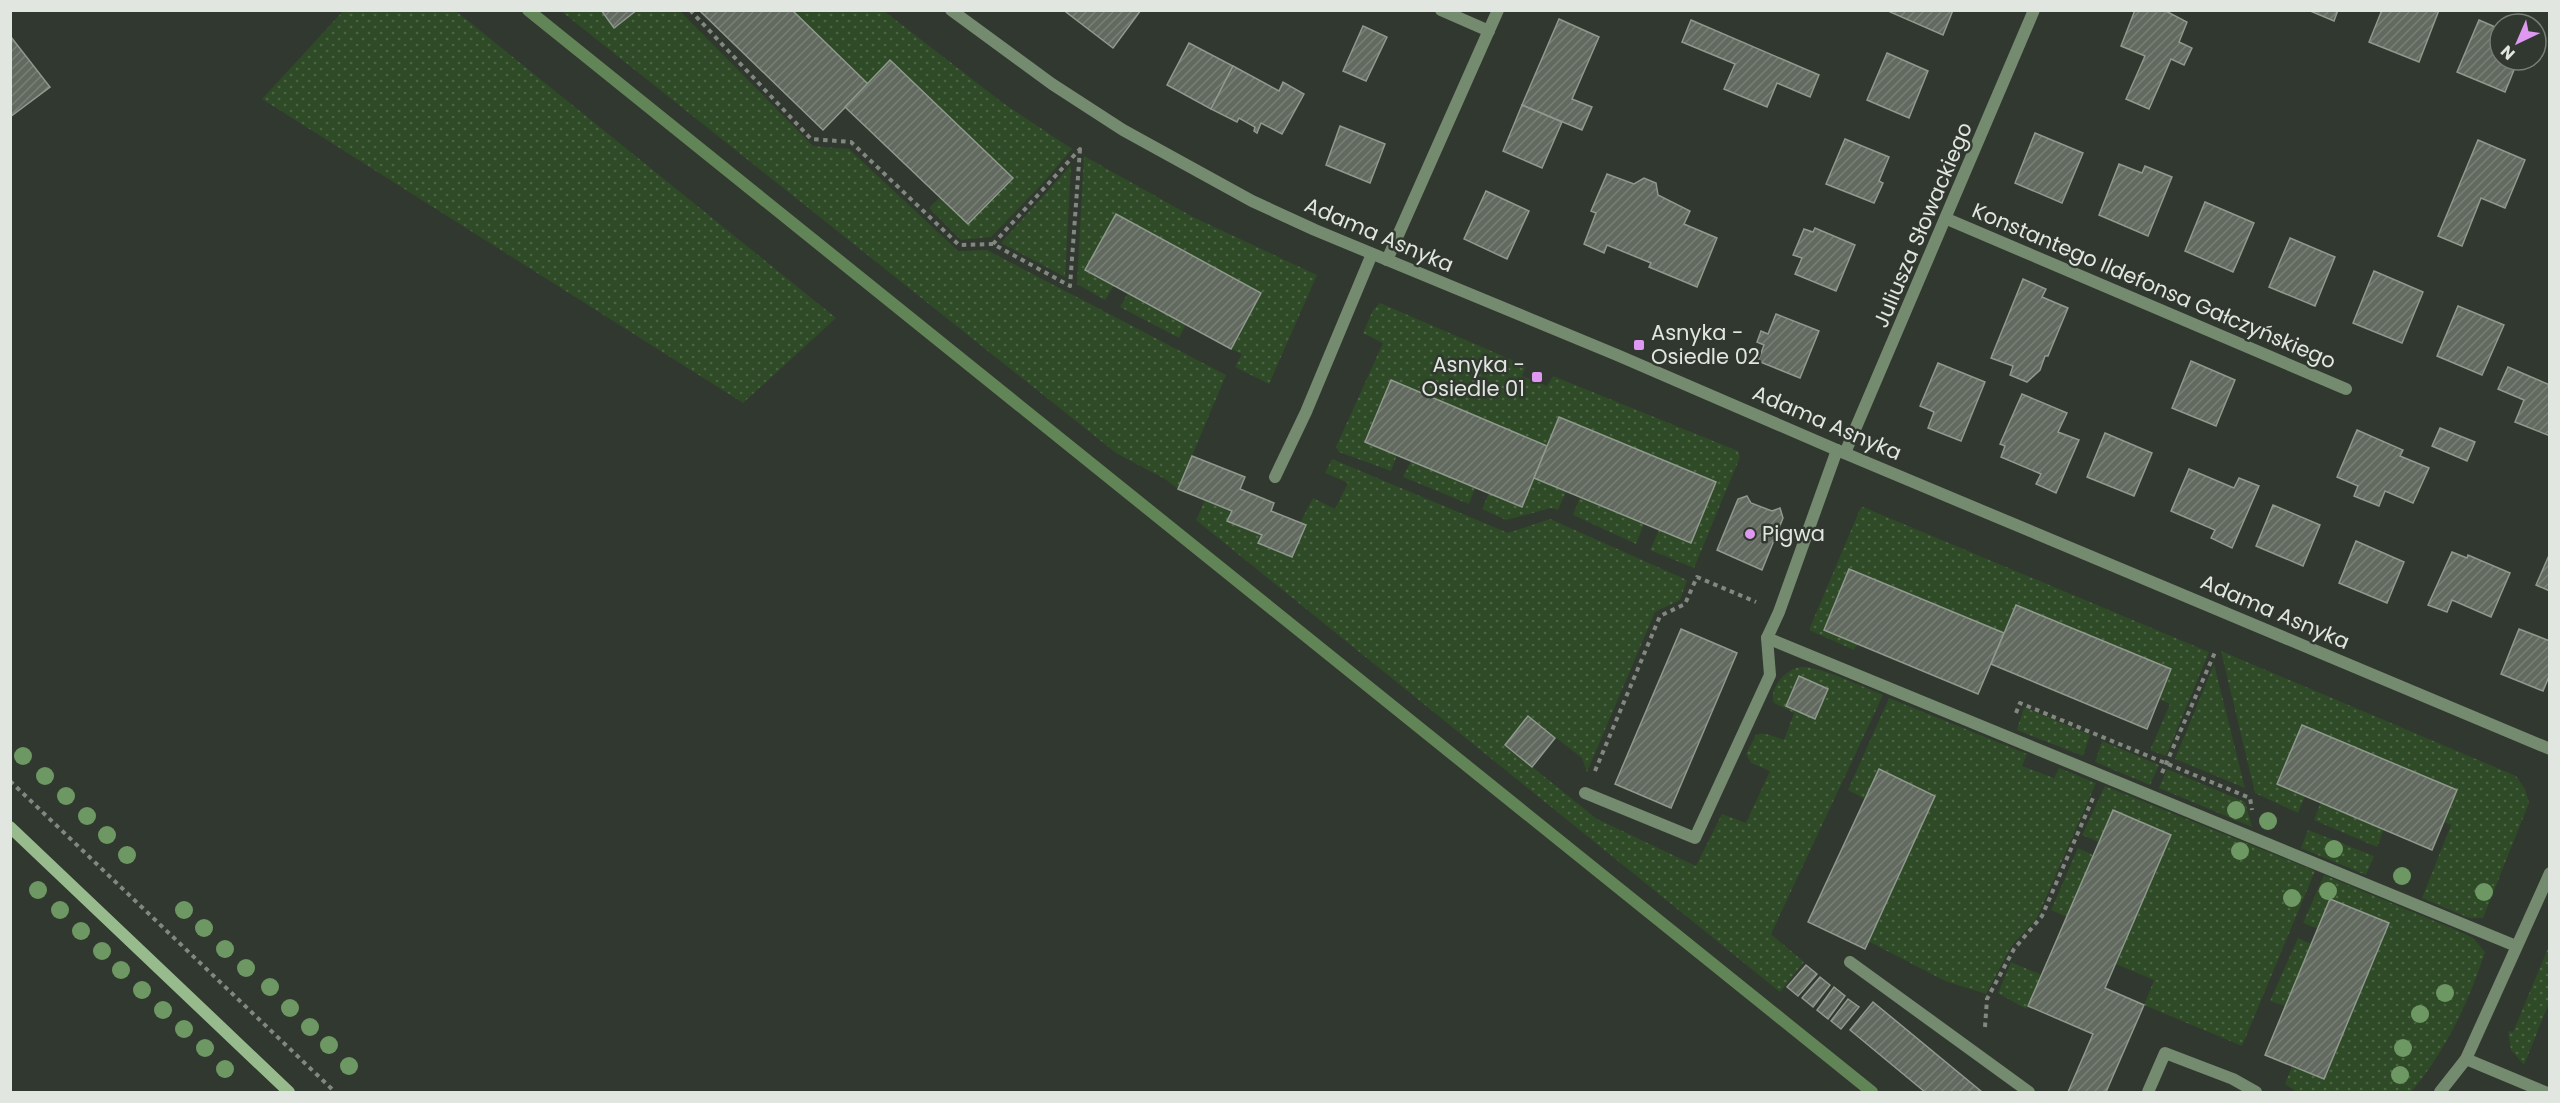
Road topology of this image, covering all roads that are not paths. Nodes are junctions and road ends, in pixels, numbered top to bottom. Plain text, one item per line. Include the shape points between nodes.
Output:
1 (951, 10) edge
2 (1441, 10) edge
3 (1498, 10) edge
4 (2034, 10) edge
5 (1489, 31) junction
6 (1947, 219) junction
7 (1372, 254) junction
8 (1387, 260) junction
9 (2346, 389) dead end
10 (1841, 452) junction
11 (1275, 477) dead end
12 (1767, 638) junction
13 (2550, 749) edge
14 (1585, 793) road end
15 (10, 827) edge
16 (2550, 873) edge
17 (2517, 946) junction
18 (1850, 962) dead end
19 (2466, 1059) junction
20 (289, 1092) edge
21 (2029, 1092) edge
22 (2148, 1092) edge
23 (2256, 1092) edge
24 (2440, 1092) edge
25 (2545, 1092) edge

1 - 7 street, Adama Asnyka via 1052,84 1132,135 1252,201
2 - 5 street
3 - 5 street
4 - 6 street, Juliusza Słowackiego
5 - 8 street
6 - 9 street, Konstantego Ildefonsa Gałczyńskiego
6 - 10 street, Juliusza Słowackiego
7 - 8 street, Adama Asnyka
7 - 11 street
8 - 10 street, Adama Asnyka
10 - 12 street, Juliusza Słowackiego
10 - 13 street, Adama Asnyka
12 - 14 street via 1770,675 1695,838
12 - 17 street
15 - 20 main road
16 - 17 street
17 - 19 street
18 - 21 street
19 - 24 street
19 - 25 street
22 - 23 street via 2165,1053

